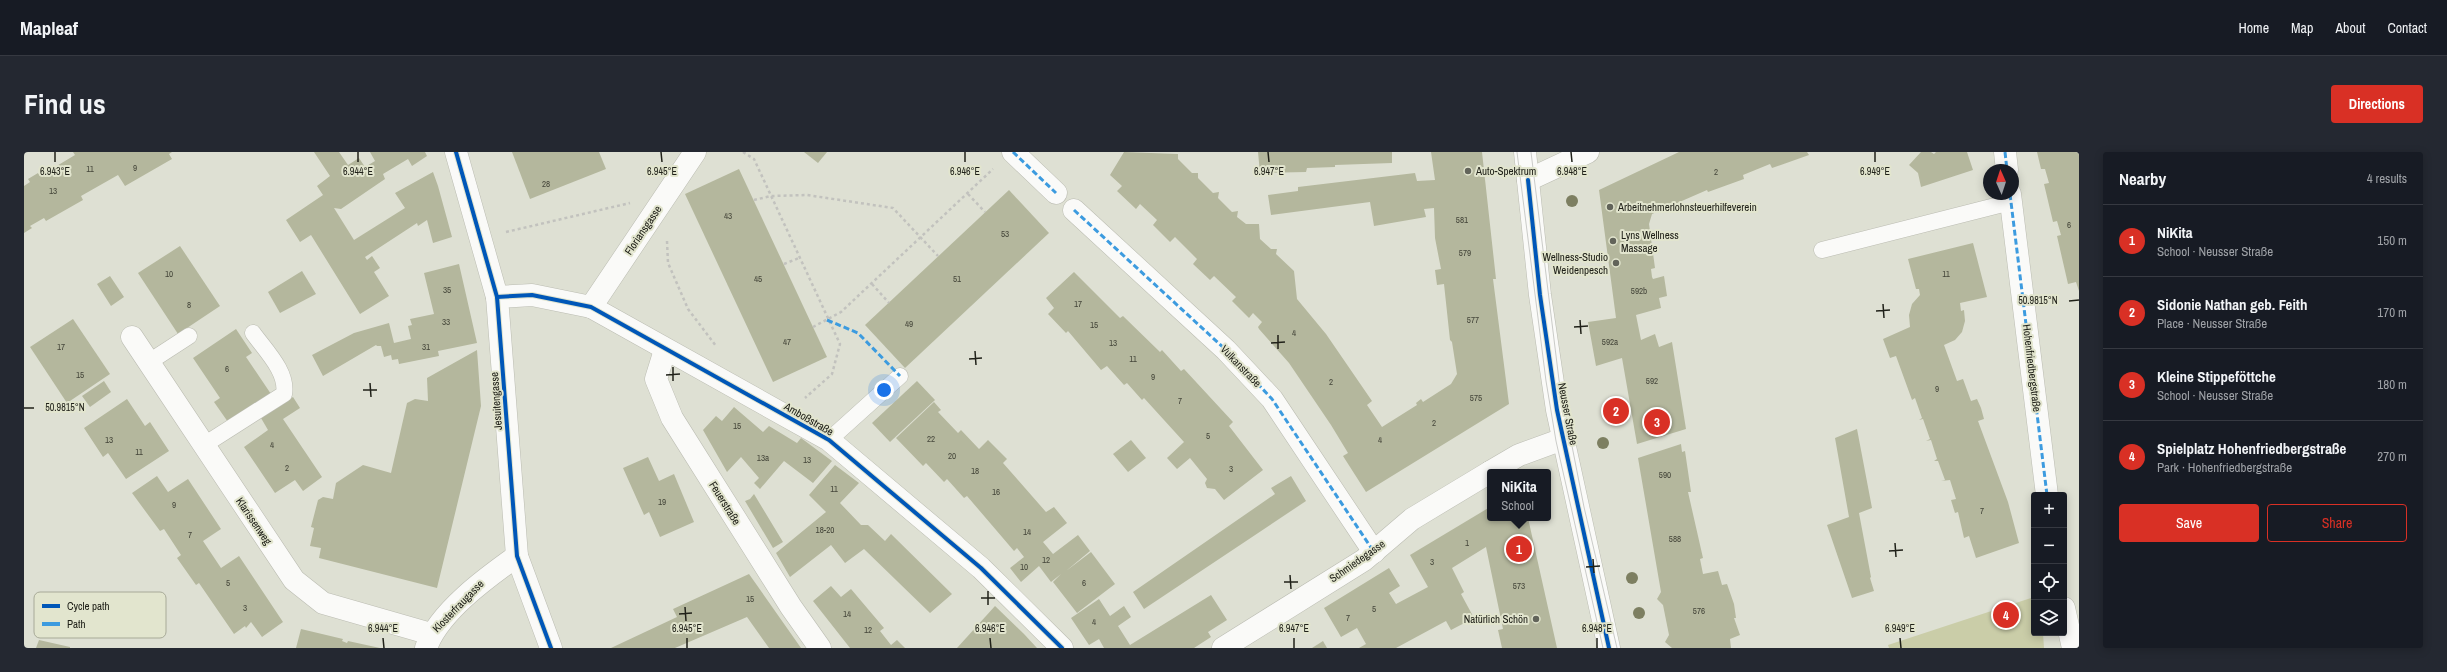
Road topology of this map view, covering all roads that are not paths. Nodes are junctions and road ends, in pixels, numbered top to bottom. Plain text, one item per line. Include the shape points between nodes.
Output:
1 (456, 152) edge
2 (695, 152) edge
3 (1012, 152) edge
4 (1525, 152) edge
5 (1588, 152) edge
6 (2005, 152) edge
7 (2006, 164) edge
8 (1528, 180) junction
9 (1056, 193) dead end
10 (2004, 200) edge
11 (2011, 200) edge
12 (1074, 210) dead end
13 (1822, 250) dead end
14 (497, 297) junction
15 (592, 307) junction
16 (253, 333) dead end
17 (189, 336) dead end
18 (132, 337) dead end
19 (665, 350) junction
20 (149, 362) junction
21 (900, 376) dead end
22 (1563, 438) junction
23 (829, 440) junction
24 (204, 445) junction
25 (1495, 469) edge
26 (1487, 474) edge
27 (2047, 492) edge
28 (1374, 552) junction
29 (516, 556) junction
30 (2067, 621) edge
31 (429, 641) edge
32 (551, 648) edge
33 (820, 648) edge
34 (1062, 648) edge
35 (1222, 648) edge
36 (1609, 648) edge
37 (2073, 648) edge

1 - 14 street, Jesuitengasse
2 - 15 street, Floriansgasse
3 - 9 street
4 - 8 street, Neusser Straße
5 - 8 street
6 - 7 street
8 - 22 street, Neusser Straße via 1540,295
10 - 13 lane
11 - 27 street, Hohenfriedbergstraße
12 - 28 street, Vulkanstraße via 1226,350 1272,399
14 - 15 street, Amboßstraße via 532,295
14 - 29 street, Jesuitengasse
15 - 19 street, Amboßstraße
16 - 24 lane via 276,365 286,385 284,394
17 - 20 lane
18 - 20 street, Klarissenweg
19 - 23 street, Amboßstraße
19 - 33 street, Feuerstraße via 656,379 672,418 791,607
20 - 24 street, Klarissenweg
21 - 23 lane
22 - 25 street, Schmiedegasse via 1518,455
22 - 36 street, Neusser Straße
23 - 34 street, Amboßstraße via 981,568
24 - 31 street, Klarissenweg via 294,580 323,604
26 - 28 street, Schmiedegasse via 1412,519
28 - 35 street, Schmiedegasse
29 - 31 street, Klosterfraugasse via 478,583
29 - 32 street, Jesuitengasse
30 - 37 street

